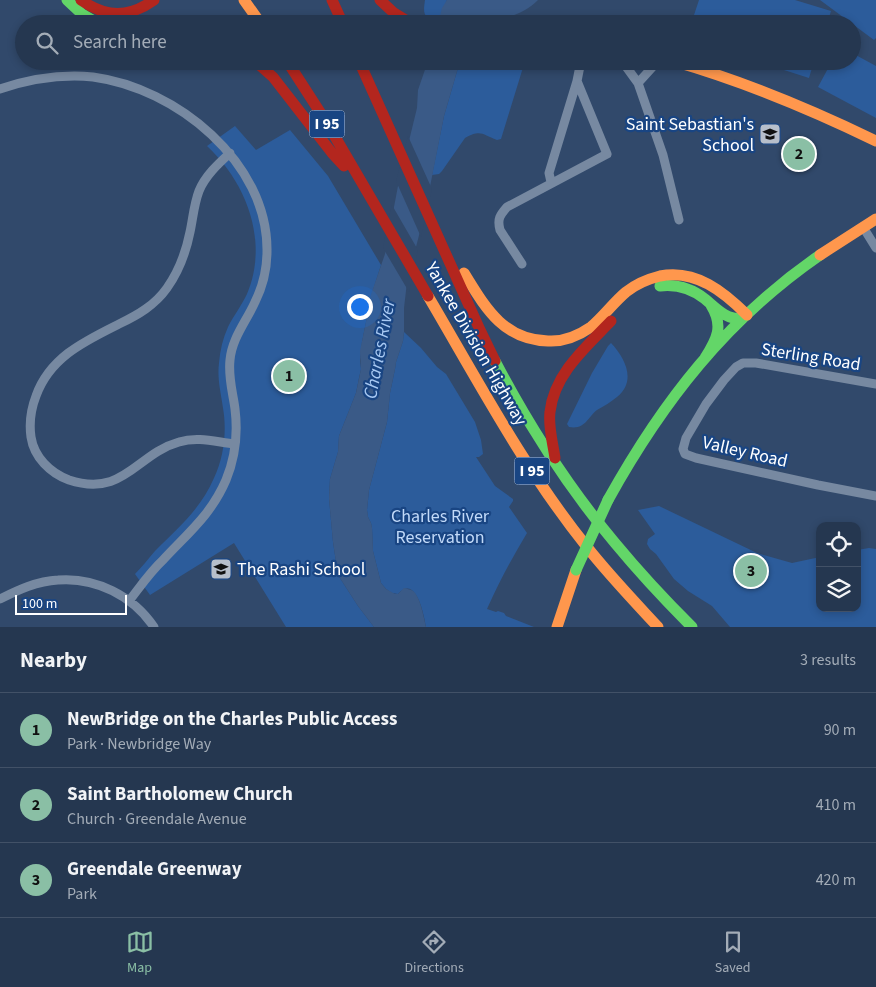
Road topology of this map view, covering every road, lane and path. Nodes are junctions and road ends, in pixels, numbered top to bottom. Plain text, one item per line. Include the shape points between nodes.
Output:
1 (67, 0) edge
2 (81, 0) edge
3 (154, 0) edge
4 (244, 0) edge
5 (332, 0) edge
6 (380, 0) edge
7 (84, 15) edge
8 (255, 15) edge
9 (339, 15) edge
10 (397, 15) edge
11 (265, 70) edge
12 (294, 70) edge
13 (364, 70) edge
14 (579, 70) edge
15 (629, 70) edge
16 (650, 70) edge
17 (701, 70) edge
18 (577, 81) junction
19 (638, 83) junction
20 (0, 89) edge
21 (876, 141) edge
22 (230, 153) junction
23 (551, 182) junction
24 (365, 188) junction
25 (876, 219) edge
26 (679, 220) dead end
27 (863, 227) junction
28 (440, 241) junction
29 (876, 248) edge
30 (522, 264) dead end
31 (708, 301) junction
32 (744, 317) junction
33 (705, 358) junction
34 (741, 364) joint
35 (876, 384) edge
36 (235, 444) junction
37 (555, 462) junction
38 (876, 496) edge
39 (0, 599) edge
40 (129, 601) junction
41 (154, 627) edge
42 (557, 627) edge
43 (658, 627) edge
44 (692, 627) edge

1 - 7 main road
2 - 3 main road via 102,12 123,14 144,8
4 - 8 main road
5 - 9 main road
6 - 10 main road
11 - 24 main road
12 - 24 main road, Yankee Division Highway / I 95
13 - 28 main road, Yankee Division Highway / I 95
14 - 18 street
15 - 19 street
16 - 19 street
17 - 21 main road via 779,97
18 - 23 street via 549,174
18 - 23 street via 607,154
19 - 26 street via 663,155
20 - 22 street via 64,76 122,84 148,93 179,110
22 - 36 street via 254,191 267,243 261,289 236,336 231,354 229,374 235,412
22 - 36 street via 209,175 199,192 184,253 164,293 142,312 82,342 58,361 37,392 30,426 34,449 49,469 64,478 89,484 119,479 157,452 180,442 205,439
23 - 30 street via 507,207 500,215 500,230
24 - 43 main road, Yankee Division Highway / I 95 via 514,443 549,496 582,541
25 - 27 main road
27 - 29 street
27 - 32 main road via 801,268
28 - 32 main road via 492,315 512,332 534,340 556,341 580,334 635,285 664,275 706,282 726,296
28 - 37 main road, Yankee Division Highway / I 95 via 499,367
31 - 32 main road via 734,320
31 - 33 main road via 717,314 719,331
31 - 37 main road via 687,288 667,285 648,289 628,303 569,367 557,385 550,414
32 - 33 main road
33 - 42 main road, bridge via 656,419 628,463 576,570
34 - 35 street, Sterling Road via 756,363
34 - 38 street, Valley Road via 706,404 686,438 685,454
36 - 40 street via 225,481 209,510 159,563
37 - 44 main road, Yankee Division Highway / I 95 via 612,539
39 - 40 street via 36,584 64,580 100,585
40 - 41 street

